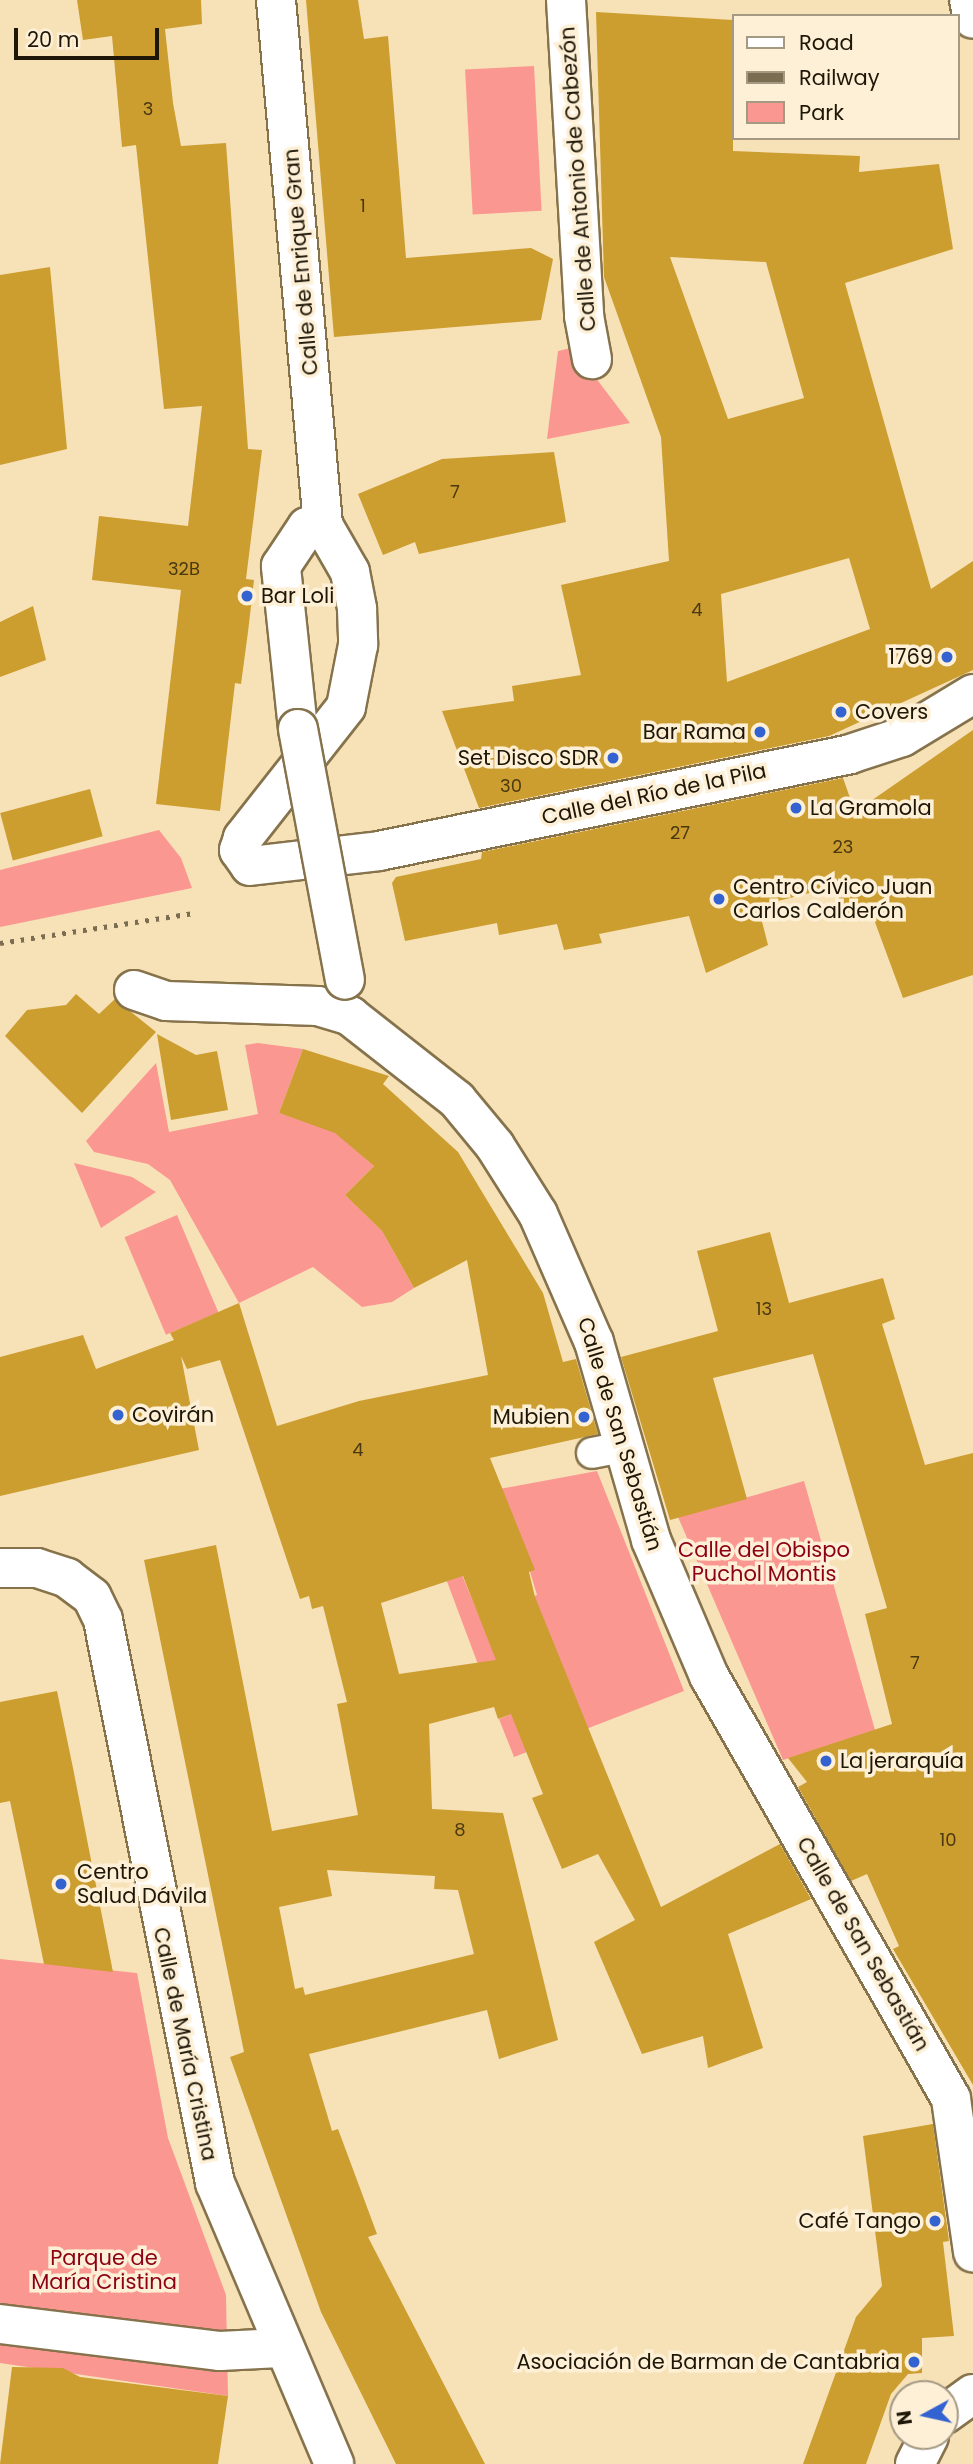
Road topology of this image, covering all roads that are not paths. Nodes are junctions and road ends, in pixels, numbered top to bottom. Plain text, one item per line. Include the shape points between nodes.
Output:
1 (276, 0) edge
2 (566, 0) edge
3 (969, 0) edge
4 (973, 19) edge
5 (592, 359) dead end
6 (323, 525) junction
7 (973, 694) edge
8 (134, 990) dead end
9 (348, 998) junction
10 (0, 1568) edge
11 (973, 2252) edge
12 (0, 2323) edge
13 (280, 2348) junction
14 (334, 2464) edge

1 - 6 street, Calle de Enrique Gran
2 - 5 street, Calle de Antonio de Cabezón via 584,316
3 - 4 street
6 - 7 street, Calle del Río de la Pila via 345,560 356,609 358,645 346,708 243,838 239,850 250,866 379,851 850,754 902,737
6 - 9 street, bridge via 307,527 281,566 298,729
8 - 9 street, Calle de San Sebastián via 166,1001 318,1006
9 - 11 street, Calle de San Sebastián via 457,1100 509,1169 567,1275 608,1450 709,1676 951,2099
10 - 13 street, Calle de María Cristina via 37,1568 67,1578 92,1597 103,1620 215,2183
12 - 13 street via 220,2351
13 - 14 street, Calle de María Cristina

